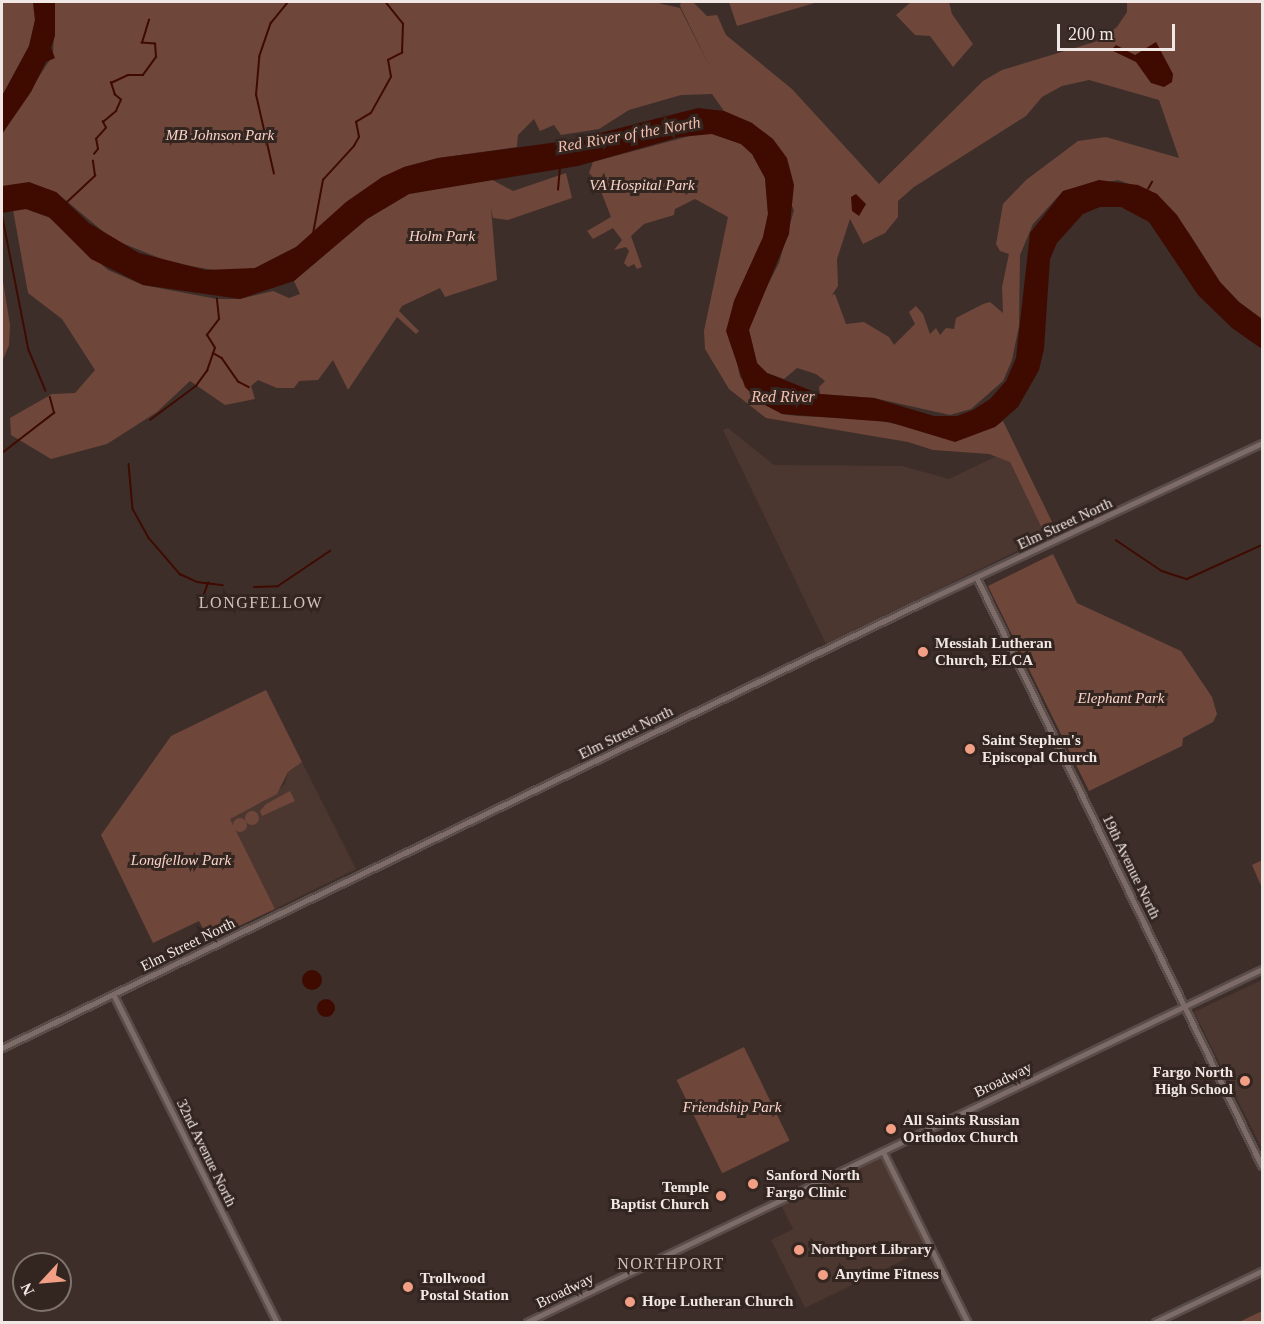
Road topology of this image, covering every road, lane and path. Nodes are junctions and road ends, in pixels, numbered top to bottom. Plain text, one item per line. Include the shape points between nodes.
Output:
1 (1263, 444) edge
2 (977, 578) junction
3 (1263, 969) edge
4 (114, 995) junction
5 (1184, 1006) junction
6 (2, 1048) edge
7 (883, 1151) junction
8 (1263, 1166) edge
9 (1263, 1270) edge
10 (277, 1323) edge
11 (527, 1323) edge
12 (968, 1323) edge
13 (1155, 1323) edge

1 - 2 street, Elm Street North
2 - 4 street, Elm Street North
2 - 5 street, 19th Avenue North
3 - 5 street, Broadway
4 - 6 street, Elm Street North
4 - 10 street, 32nd Avenue North
5 - 7 street, Broadway
5 - 8 street, 19th Avenue North
7 - 11 street, Broadway
7 - 12 street
9 - 13 street

